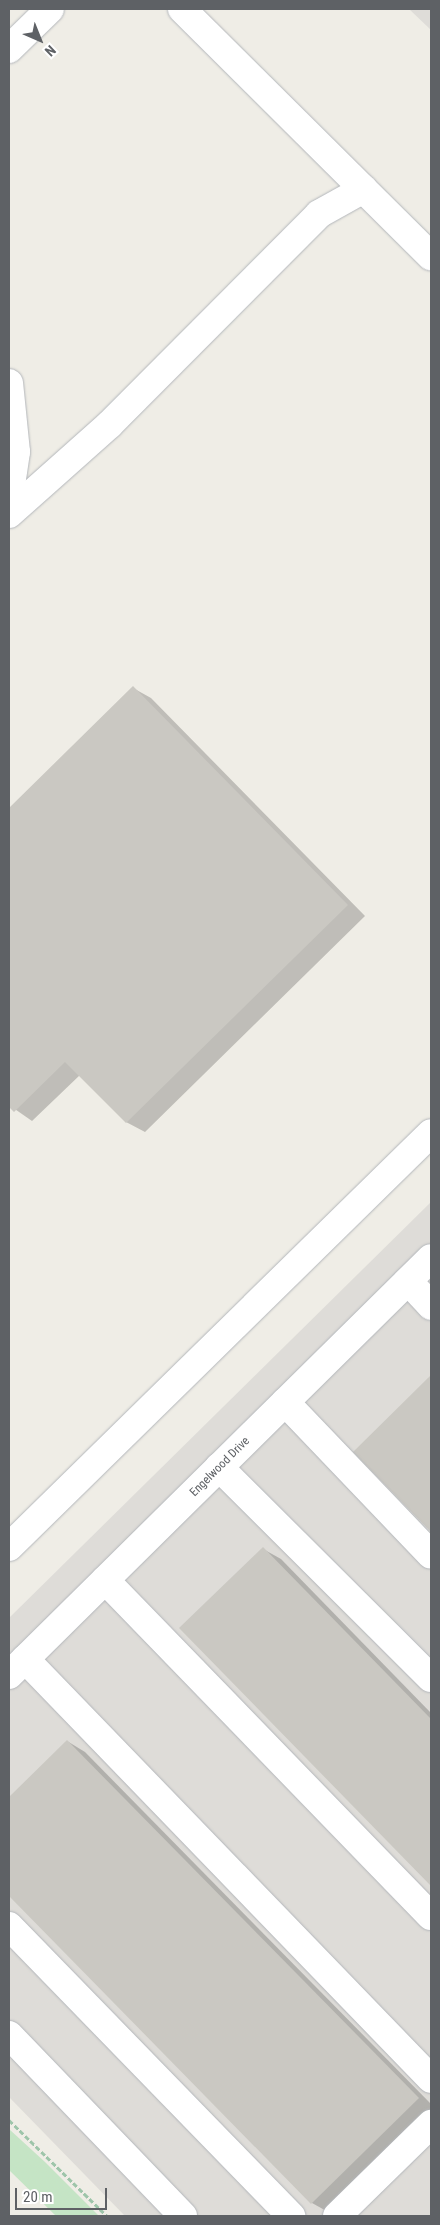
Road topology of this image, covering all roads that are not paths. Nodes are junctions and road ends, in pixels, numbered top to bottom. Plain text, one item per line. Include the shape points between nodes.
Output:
1 (50, 9) edge
2 (182, 9) edge
3 (9, 49) edge
4 (364, 189) junction
5 (431, 256) edge
6 (9, 383) edge
7 (9, 499) edge
8 (9, 514) edge
9 (431, 1133) edge
10 (431, 1258) edge
11 (408, 1281) junction
12 (431, 1306) edge
13 (285, 1402) junction
14 (219, 1467) junction
15 (9, 1547) edge
16 (431, 1554) edge
17 (105, 1580) junction
18 (17, 1667) edge
19 (431, 1678) edge
20 (431, 1916) edge
21 (9, 1926) edge
22 (9, 2035) edge
23 (431, 2079) edge
24 (431, 2124) edge
25 (183, 2216) edge
26 (291, 2216) edge
27 (337, 2216) edge

1 - 3 street
2 - 4 street
4 - 5 street
4 - 8 street via 319,214 110,424
6 - 7 street via 16,452
9 - 15 street
10 - 11 street, Engelwood Drive
11 - 12 street
11 - 13 street, Engelwood Drive
13 - 14 street, Engelwood Drive
13 - 16 street
14 - 17 street, Engelwood Drive
14 - 19 street
17 - 18 street, Engelwood Drive
17 - 20 street
18 - 23 street
21 - 26 street
22 - 25 street
24 - 27 street

